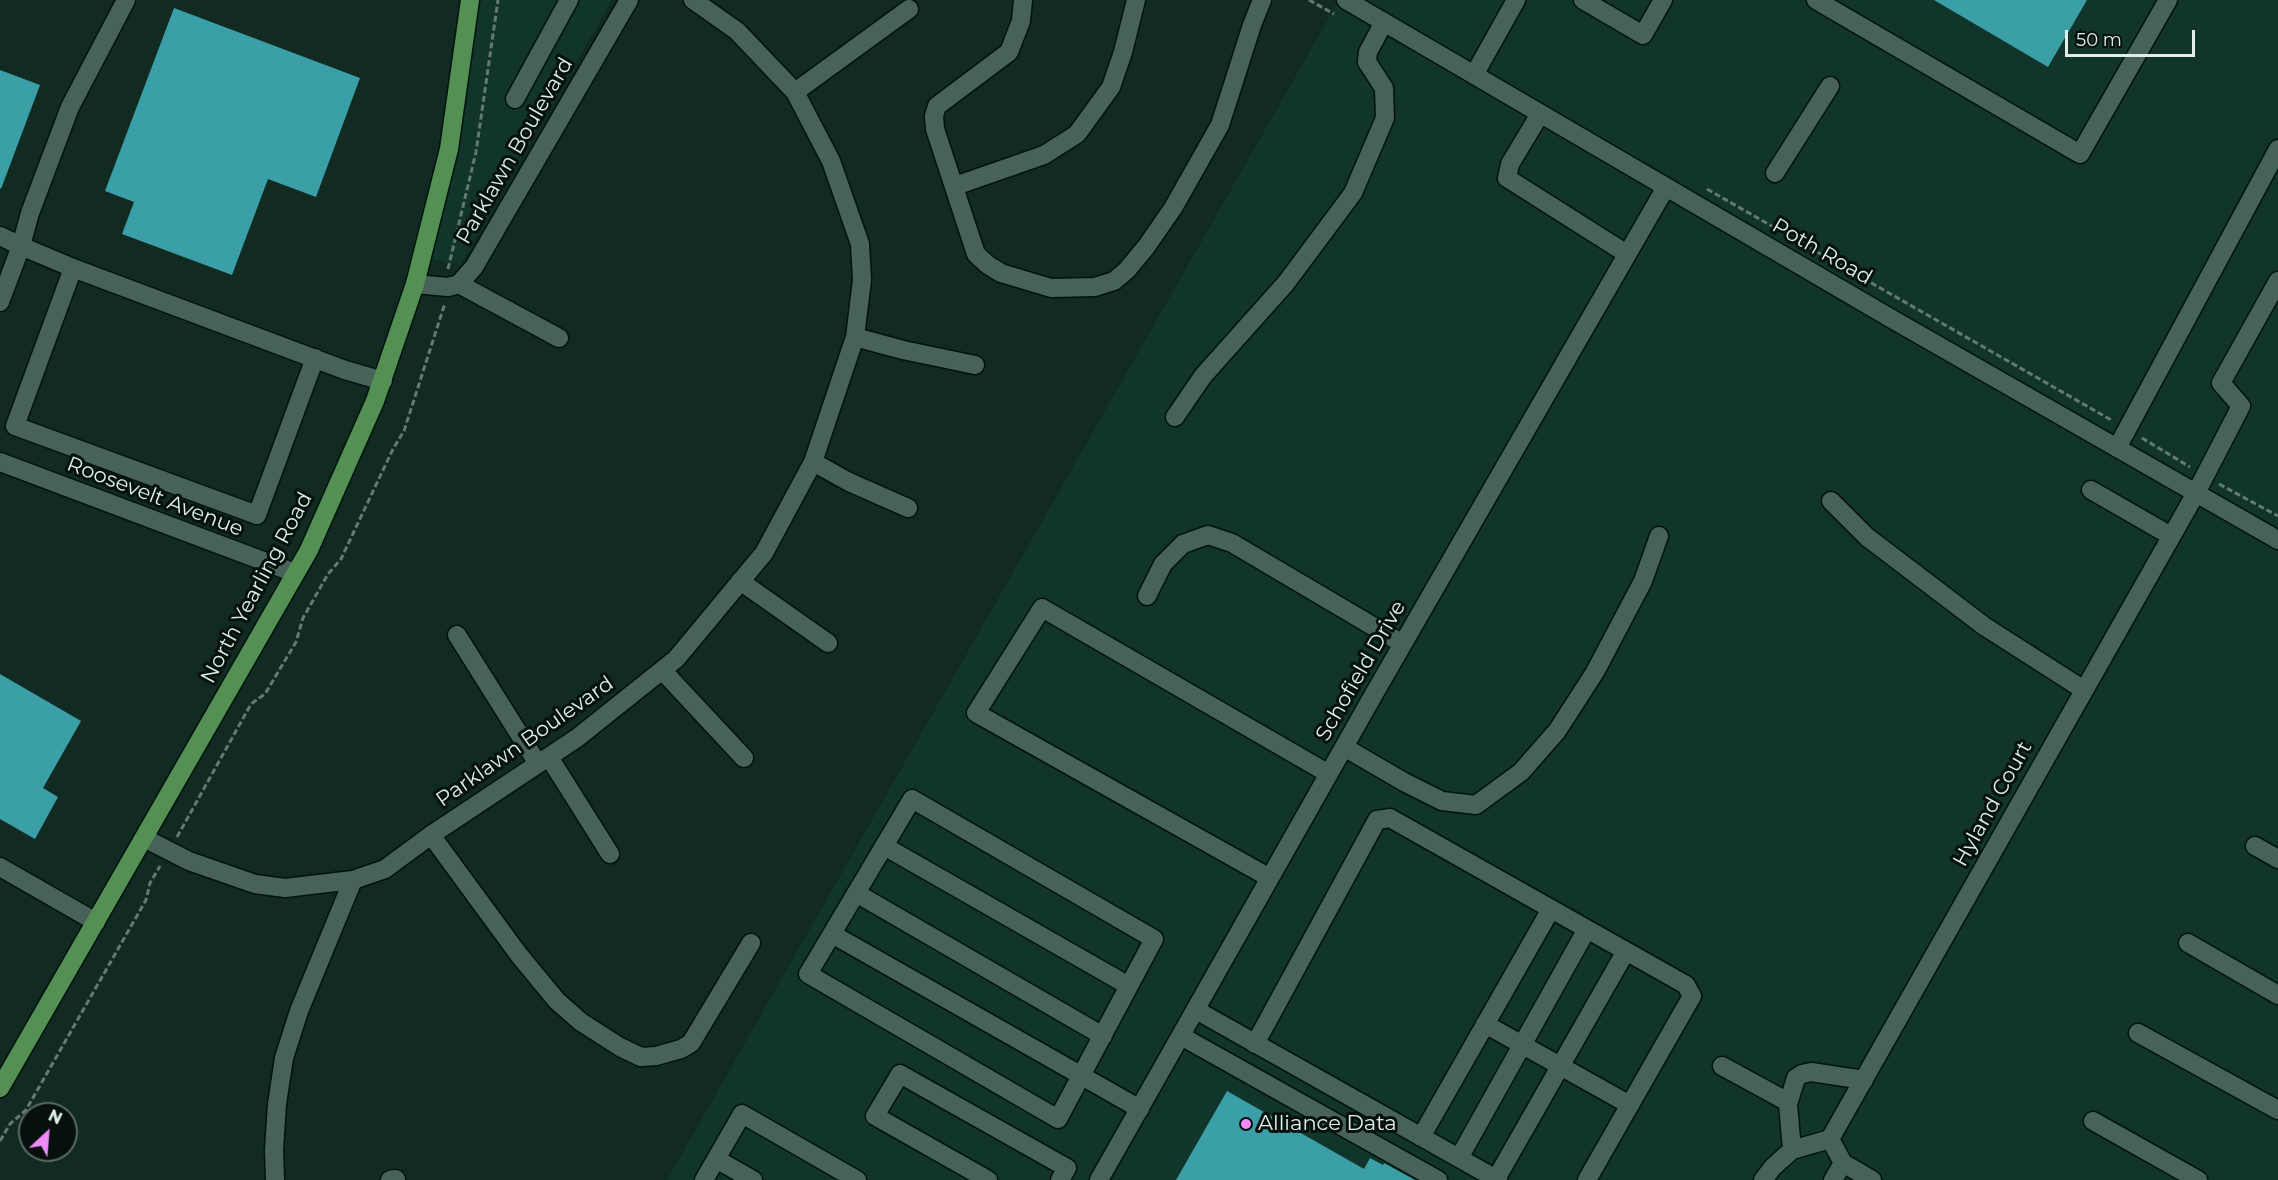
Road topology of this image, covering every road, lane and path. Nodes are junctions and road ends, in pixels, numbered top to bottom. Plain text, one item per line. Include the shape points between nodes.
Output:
1 (126, 0) edge
2 (470, 0) edge
3 (570, 0) edge
4 (629, 0) edge
5 (693, 0) edge
6 (1023, 0) edge
7 (1136, 0) edge
8 (1262, 0) edge
9 (1346, 0) edge
10 (1516, 0) edge
11 (1663, 0) edge
12 (1816, 0) edge
13 (2168, 0) edge
14 (1585, 1) edge
15 (909, 9) dead end
16 (1384, 22) junction
17 (1474, 75) junction
18 (1830, 86) dead end
19 (795, 92) junction
20 (515, 99) dead end
21 (1540, 114) junction
22 (2278, 149) edge
23 (1775, 173) dead end
24 (955, 186) junction
25 (1666, 187) junction
26 (0, 236) edge
27 (21, 246) junction
28 (1628, 254) junction
29 (73, 268) junction
30 (2278, 281) edge
31 (416, 284) junction
32 (459, 284) junction
33 (0, 302) edge
34 (855, 337) junction
35 (559, 338) dead end
36 (315, 358) junction
37 (975, 365) dead end
38 (383, 381) junction
39 (1175, 417) dead end
40 (2117, 448) junction
41 (0, 462) edge
42 (813, 462) junction
43 (2091, 490) dead end
44 (2196, 493) junction
45 (1831, 501) dead end
46 (908, 508) dead end
47 (1659, 536) dead end
48 (2171, 536) junction
49 (2278, 540) edge
50 (295, 573) junction
51 (740, 581) junction
52 (1147, 596) dead end
53 (457, 635) dead end
54 (828, 643) dead end
55 (1403, 644) junction
56 (662, 670) junction
57 (2084, 690) junction
58 (1344, 747) junction
59 (744, 758) dead end
60 (543, 761) junction
61 (1329, 774) junction
62 (430, 835) junction
63 (144, 837) junction
64 (884, 846) junction
65 (2255, 846) dead end
66 (610, 854) dead end
67 (2278, 859) edge
68 (0, 867) edge
69 (1270, 879) junction
70 (353, 880) junction
71 (856, 893) junction
72 (1551, 909) junction
73 (96, 922) junction
74 (1587, 929) junction
75 (832, 934) junction
76 (751, 943) dead end
77 (2188, 943) dead end
78 (1626, 951) junction
79 (1129, 986) junction
80 (2278, 995) edge
81 (1196, 1010) junction
82 (1485, 1024) junction
83 (2138, 1033) dead end
84 (1103, 1036) junction
85 (1181, 1036) junction
86 (1255, 1044) junction
87 (1522, 1045) junction
88 (1560, 1066) junction
89 (1722, 1066) dead end
90 (1081, 1076) junction
91 (1864, 1080) junction
92 (0, 1088) edge
93 (1788, 1102) junction
94 (1630, 1105) junction
95 (1140, 1109) junction
96 (2278, 1110) edge
97 (2093, 1121) dead end
98 (1421, 1137) junction
99 (1830, 1139) junction
100 (1792, 1150) junction
101 (1459, 1158) junction
102 (716, 1159) junction
103 (1843, 1163) junction
104 (396, 1179) edge
105 (275, 1180) edge
106 (390, 1180) edge
107 (704, 1180) edge
108 (753, 1180) edge
109 (857, 1180) edge
110 (987, 1180) edge
111 (1060, 1180) edge
112 (1099, 1180) edge
113 (1438, 1180) edge
114 (1497, 1180) edge
115 (1587, 1180) edge
116 (1763, 1180) edge
117 (1833, 1180) edge
118 (1872, 1180) edge
119 (2198, 1180) edge

1 - 27 street via 70,107
2 - 31 main road, North Yearling Road via 449,149
3 - 20 street
4 - 32 street, Parklawn Boulevard via 474,267
5 - 19 street, Parklawn Boulevard via 737,31
6 - 24 street via 1021,21 1009,52 937,106 935,129
7 - 24 street via 1111,87 1077,134 1044,155
8 - 24 street via 1220,124 1166,218 1127,270 1114,281 1095,287 1051,288 1001,273 976,254
9 - 16 street, Poth Road
10 - 17 street
11 - 14 street via 1643,35
12 - 13 street via 2080,154
15 - 19 street
16 - 17 street, Poth Road
16 - 39 street via 1367,62 1384,88 1385,118 1353,193 1286,283 1203,376
17 - 21 street, Poth Road
18 - 23 street
19 - 34 street, Parklawn Boulevard via 831,161 860,244 862,280
21 - 25 street, Poth Road
21 - 28 street via 1510,164 1507,178
22 - 40 street
25 - 28 street, Schofield Drive
25 - 40 street, Poth Road
26 - 27 street
27 - 29 street
27 - 33 street
28 - 55 street, Schofield Drive
29 - 36 street
29 - 36 street via 15,426 258,515
30 - 44 street, Hyland Court via 2221,383 2241,406
31 - 32 street
31 - 38 main road, North Yearling Road
32 - 35 street
34 - 37 street
34 - 42 street, Parklawn Boulevard
36 - 38 street
38 - 50 main road, North Yearling Road via 309,550
40 - 44 street, Poth Road
41 - 50 street, Roosevelt Avenue
42 - 46 street
42 - 51 street, Parklawn Boulevard via 764,553
43 - 48 street
44 - 48 street, Hyland Court
44 - 49 street, Poth Road
45 - 57 street via 1867,537 1984,626
47 - 58 street via 1643,581 1595,672 1557,731 1521,772 1476,805 1442,801
48 - 57 street, Hyland Court
50 - 63 main road, North Yearling Road
51 - 54 street
51 - 56 street, Parklawn Boulevard via 676,659
52 - 55 street via 1162,564 1176,550 1208,535 1232,543
53 - 60 street
55 - 58 street, Schofield Drive
56 - 59 street
56 - 60 street, Parklawn Boulevard
57 - 91 street, Hyland Court
58 - 61 street, Schofield Drive
60 - 62 street, Parklawn Boulevard
60 - 66 street
61 - 69 street, Schofield Drive
61 - 69 street via 1042,608 976,713
62 - 70 street, Parklawn Boulevard via 385,869
62 - 76 street via 557,1001 581,1022 641,1057 656,1056 691,1043
63 - 70 street, Parklawn Boulevard via 189,861 255,884 285,888
63 - 73 main road, North Yearling Road
64 - 71 street
64 - 79 street
64 - 79 street via 912,799 1154,939
65 - 67 street
68 - 73 street
69 - 81 street, Schofield Drive
70 - 105 street via 299,1011 284,1058 277,1104
71 - 75 street
71 - 84 street
72 - 74 street
72 - 82 street
72 - 86 street via 1390,818 1377,820
73 - 92 main road, North Yearling Road
74 - 78 street
74 - 87 street
75 - 90 street
75 - 90 street via 808,975 1058,1119
77 - 80 street
78 - 88 street
78 - 94 street via 1686,985 1692,996
79 - 84 street
81 - 85 street, Schofield Drive
81 - 86 street
82 - 87 street
82 - 98 street
83 - 96 street
84 - 90 street
85 - 95 street, Schofield Drive
85 - 113 street
86 - 98 street
87 - 88 street
87 - 101 street
88 - 94 street
88 - 114 street
89 - 93 street
90 - 95 street
91 - 93 street via 1802,1074 1796,1078
91 - 99 street, Hyland Court
93 - 100 street
94 - 115 street
95 - 112 street, Schofield Drive
97 - 119 street
98 - 101 street
99 - 100 street
99 - 103 street
100 - 116 street
101 - 114 street
102 - 107 street
102 - 108 street
102 - 109 street via 742,1114
103 - 117 street
103 - 118 street
104 - 106 street
110 - 111 street via 875,1116 900,1074 1067,1168

